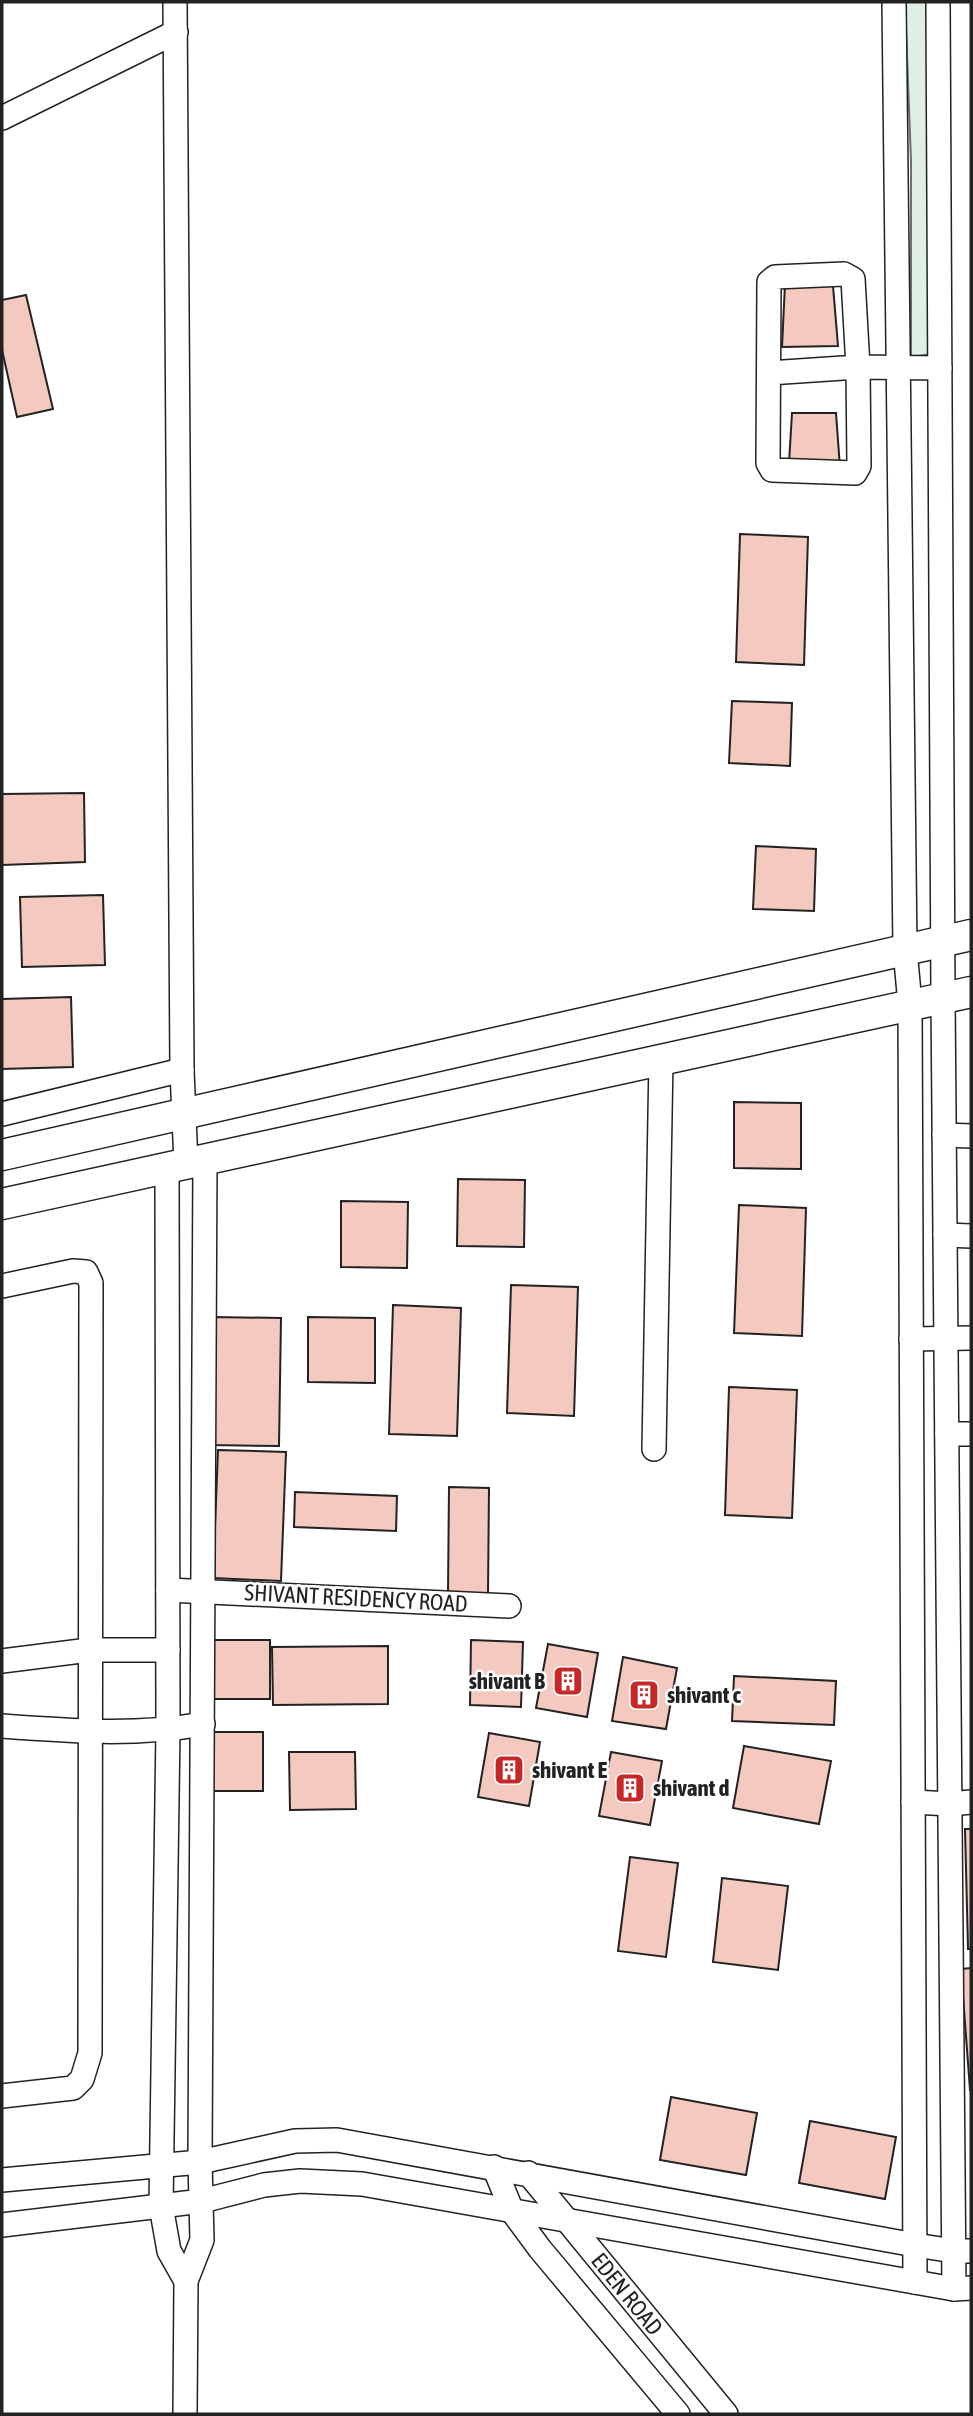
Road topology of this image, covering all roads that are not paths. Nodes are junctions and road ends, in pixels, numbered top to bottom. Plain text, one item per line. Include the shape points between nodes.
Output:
1 (175, 2) edge
2 (894, 2) edge
3 (938, 2) edge
4 (176, 32) junction
5 (2, 118) edge
6 (858, 367) junction
7 (898, 367) junction
8 (940, 368) junction
9 (769, 373) junction
10 (958, 938) edge
11 (905, 950) junction
12 (957, 995) edge
13 (910, 1004) junction
14 (661, 1060) junction
15 (182, 1070) junction
16 (2, 1114) edge
17 (183, 1114) junction
18 (944, 1135) junction
19 (971, 1136) edge
20 (2, 1156) edge
21 (186, 1164) junction
22 (2, 1204) edge
23 (946, 1235) junction
24 (971, 1236) edge
25 (2, 1286) edge
26 (946, 1338) junction
27 (971, 1338) edge
28 (911, 1339) junction
29 (947, 1434) junction
30 (971, 1434) edge
31 (654, 1449) dead end
32 (168, 1590) junction
33 (204, 1591) junction
34 (509, 1606) dead end
35 (89, 1650) junction
36 (168, 1650) junction
37 (2, 1661) edge
38 (203, 1724) junction
39 (2, 1726) edge
40 (168, 1730) junction
41 (89, 1732) junction
42 (913, 1802) junction
43 (961, 1803) edge
44 (2, 2095) edge
45 (200, 2162) junction
46 (162, 2165) junction
47 (494, 2167) junction
48 (528, 2173) junction
49 (2, 2180) edge
50 (202, 2201) junction
51 (161, 2206) junction
52 (512, 2211) junction
53 (567, 2221) junction
54 (2, 2225) edge
55 (915, 2245) junction
56 (963, 2251) edge
57 (186, 2281) junction
58 (915, 2282) junction
59 (963, 2288) edge
60 (185, 2414) edge
61 (678, 2414) edge
62 (726, 2414) edge

1 - 4 street
2 - 7 street
3 - 8 street
4 - 5 street
4 - 15 street
6 - 7 street
6 - 9 street
6 - 9 street via 853,279 844,274 775,276 769,282
6 - 9 street via 859,466 855,473 772,470 768,463
7 - 8 street
7 - 11 street
8 - 10 street
10 - 11 main road
10 - 12 street
11 - 13 street
11 - 17 main road
12 - 13 main road
12 - 18 street
13 - 14 main road
13 - 28 street
14 - 21 main road
14 - 31 street
15 - 16 street
15 - 17 street
17 - 20 main road
17 - 21 street
18 - 19 street
18 - 23 street
21 - 22 main road
21 - 32 street
21 - 33 street
23 - 24 street
23 - 26 street
25 - 35 street via 73,1271 86,1272 91,1283
26 - 27 street
26 - 28 street
26 - 29 street
28 - 42 street
29 - 30 street
29 - 43 street
32 - 33 street, SHIVANT RESIDENCY ROAD
32 - 36 street
33 - 34 street, SHIVANT RESIDENCY ROAD
33 - 38 street
35 - 36 street
35 - 37 street
35 - 41 street
36 - 40 street
38 - 40 street
38 - 45 street
39 - 41 street
40 - 41 street
40 - 46 street
41 - 44 street via 90,2053 82,2079 73,2088
42 - 43 street
42 - 55 street
43 - 56 street
45 - 46 street
45 - 47 street via 295,2141 337,2140
45 - 50 street
46 - 49 street
46 - 51 street
47 - 48 street
47 - 52 street, EDEN ROAD
48 - 53 street, EDEN ROAD
48 - 55 street
50 - 51 street
50 - 52 street via 300,2180 362,2184
50 - 57 street via 202,2240
51 - 54 street
51 - 57 street via 169,2251
52 - 53 street
52 - 61 street, EDEN ROAD
53 - 58 street
53 - 62 street, EDEN ROAD
55 - 56 street
55 - 58 street
56 - 59 street
57 - 60 street
58 - 59 street

